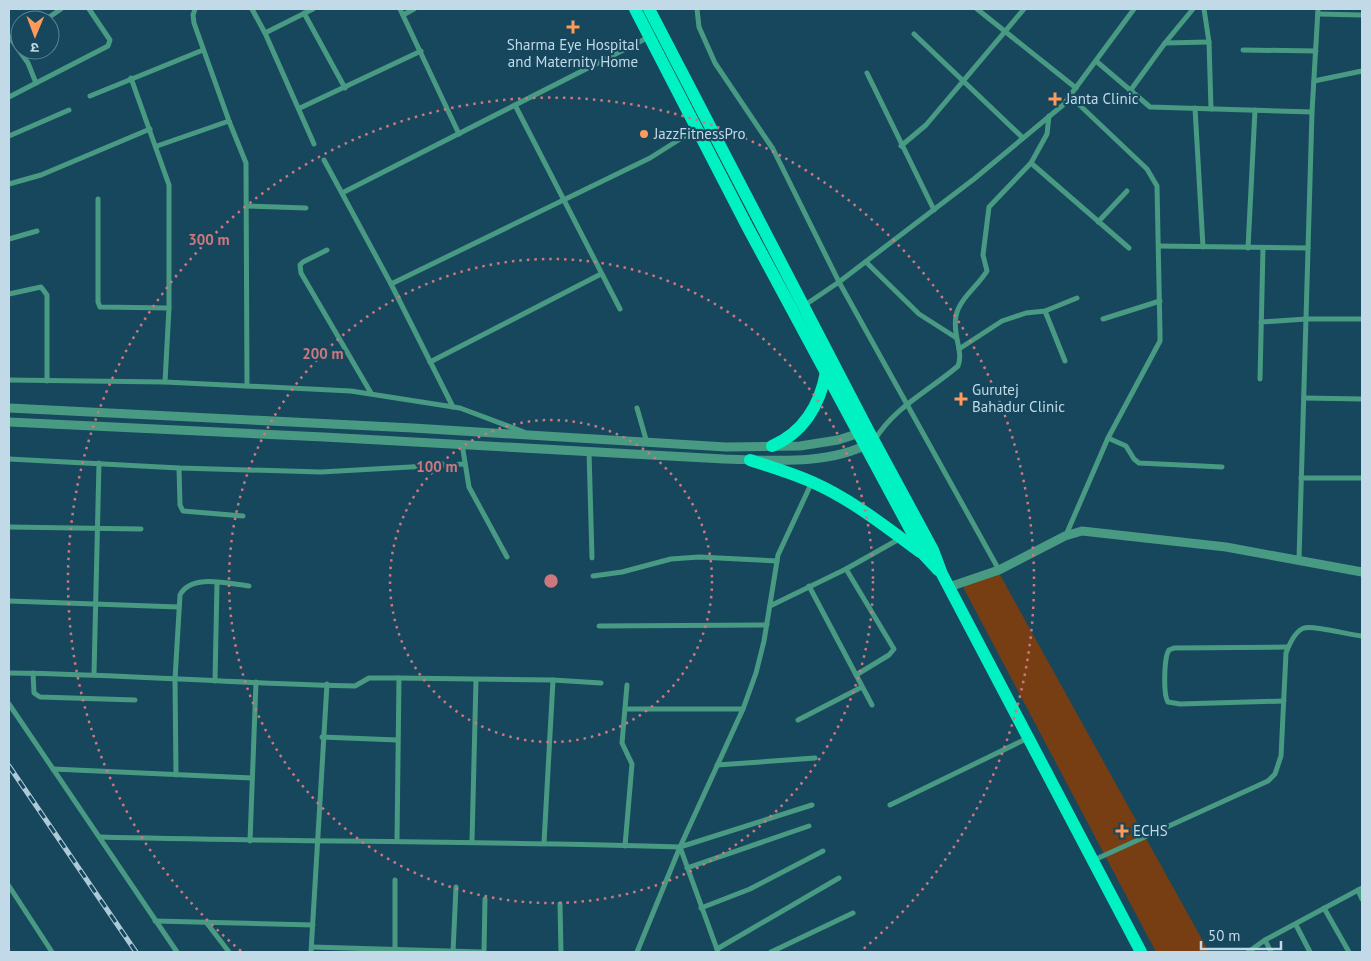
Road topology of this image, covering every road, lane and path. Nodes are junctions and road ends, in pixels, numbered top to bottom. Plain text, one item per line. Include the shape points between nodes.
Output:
1 (89, 9) edge
2 (195, 9) edge
3 (252, 9) edge
4 (313, 9) edge
5 (400, 9) edge
6 (414, 9) edge
7 (635, 9) edge
8 (649, 9) edge
9 (697, 9) edge
10 (977, 9) edge
11 (1024, 9) edge
12 (1134, 9) edge
13 (1193, 9) edge
14 (1204, 9) edge
15 (1352, 9) edge
16 (1318, 11) edge
17 (304, 13) junction
18 (1346, 14) junction
19 (403, 15) junction
20 (1362, 15) edge
21 (1005, 31) junction
22 (265, 33) junction
23 (914, 34) dead end
24 (649, 37) junction
25 (1209, 42) junction
26 (1165, 43) junction
27 (203, 50) junction
28 (1243, 50) dead end
29 (421, 51) junction
30 (1316, 51) junction
31 (26, 60) edge
32 (1096, 61) junction
33 (1362, 71) edge
34 (867, 73) dead end
35 (131, 78) junction
36 (963, 80) junction
37 (1314, 81) junction
38 (36, 83) junction
39 (345, 88) junction
40 (1076, 88) junction
41 (1130, 91) junction
42 (90, 96) dead end
43 (1070, 96) junction
44 (9, 97) edge
45 (515, 105) junction
46 (300, 108) junction
47 (1195, 108) junction
48 (1211, 109) junction
49 (69, 110) dead end
50 (1255, 110) junction
51 (1312, 112) junction
52 (1050, 116) junction
53 (228, 122) junction
54 (150, 129) junction
55 (696, 129) junction
56 (459, 134) junction
57 (9, 136) edge
58 (1023, 138) junction
59 (314, 144) dead end
60 (157, 146) junction
61 (901, 146) junction
62 (324, 160) dead end
63 (1031, 163) junction
64 (9, 184) edge
65 (1127, 191) dead end
66 (342, 194) junction
67 (98, 199) dead end
68 (563, 200) junction
69 (247, 206) junction
70 (306, 208) dead end
71 (934, 210) junction
72 (1098, 222) junction
73 (37, 231) dead end
74 (9, 239) edge
75 (1159, 246) junction
76 (1202, 247) junction
77 (1129, 248) dead end
78 (1248, 248) junction
79 (1263, 248) junction
80 (1308, 248) junction
81 (327, 250) dead end
82 (866, 262) junction
83 (601, 274) junction
84 (839, 282) junction
85 (391, 284) junction
86 (9, 294) edge
87 (1077, 298) dead end
88 (1160, 301) junction
89 (804, 306) junction
90 (169, 308) junction
91 (620, 309) dead end
92 (1045, 312) junction
93 (1103, 319) dead end
94 (1306, 319) junction
95 (1362, 320) edge
96 (1262, 322) junction
97 (955, 337) junction
98 (959, 349) junction
99 (1065, 361) dead end
100 (430, 362) junction
101 (826, 372) junction
102 (9, 380) edge
103 (1260, 380) dead end
104 (48, 381) junction
105 (165, 382) junction
106 (247, 386) junction
107 (372, 393) junction
108 (1304, 398) junction
109 (1362, 398) edge
110 (907, 404) junction
111 (453, 407) junction
112 (9, 408) edge
113 (637, 408) dead end
114 (9, 422) edge
115 (883, 426) junction
116 (533, 436) junction
117 (867, 437) junction
118 (1108, 438) junction
119 (647, 442) junction
120 (462, 444) junction
121 (772, 446) junction
122 (726, 447) junction
123 (588, 451) junction
124 (9, 459) edge
125 (727, 459) junction
126 (750, 460) junction
127 (99, 463) junction
128 (464, 464) junction
129 (1222, 467) dead end
130 (179, 468) junction
131 (1302, 478) junction
132 (1362, 478) edge
133 (812, 482) junction
134 (243, 516) dead end
135 (9, 527) edge
136 (140, 529) dead end
137 (97, 530) junction
138 (1065, 536) junction
139 (902, 538) junction
140 (924, 555) junction
141 (508, 556) dead end
142 (592, 558) dead end
143 (1299, 559) junction
144 (777, 561) junction
145 (846, 569) junction
146 (999, 570) junction
147 (1362, 572) edge
148 (942, 574) junction
149 (593, 576) dead end
150 (217, 583) junction
151 (249, 586) dead end
152 (809, 586) junction
153 (949, 587) junction
154 (9, 601) edge
155 (96, 602) junction
156 (770, 606) junction
157 (179, 607) junction
158 (767, 625) junction
159 (599, 626) dead end
160 (1362, 636) edge
161 (1288, 647) junction
162 (9, 673) edge
163 (33, 673) junction
164 (94, 674) junction
165 (856, 676) junction
166 (399, 678) junction
167 (175, 679) junction
168 (476, 680) junction
169 (552, 680) junction
170 (215, 681) junction
171 (256, 682) junction
172 (602, 683) dead end
173 (327, 684) junction
174 (627, 685) dead end
175 (862, 687) junction
176 (135, 700) dead end
177 (1284, 702) junction
178 (9, 704) edge
179 (872, 705) dead end
180 (625, 709) junction
181 (743, 709) junction
182 (798, 720) dead end
183 (322, 737) junction
184 (1029, 738) junction
185 (397, 740) junction
186 (815, 758) dead end
187 (717, 765) junction
188 (53, 770) junction
189 (176, 775) junction
190 (252, 778) junction
191 (812, 805) dead end
192 (890, 805) dead end
193 (809, 826) dead end
194 (100, 836) junction
195 (318, 840) junction
196 (397, 840) junction
197 (250, 841) junction
198 (472, 841) junction
199 (544, 843) junction
200 (625, 846) junction
201 (680, 847) junction
202 (823, 851) dead end
203 (1094, 860) junction
204 (687, 868) junction
205 (839, 878) dead end
206 (396, 880) dead end
207 (9, 886) edge
208 (456, 887) dead end
209 (1360, 889) edge
210 (1362, 898) edge
211 (485, 899) dead end
212 (560, 904) dead end
213 (701, 908) junction
214 (1324, 908) junction
215 (853, 913) dead end
216 (155, 921) junction
217 (206, 922) junction
218 (313, 925) junction
219 (1296, 925) junction
220 (1265, 940) junction
221 (395, 949) junction
222 (311, 950) edge
223 (718, 950) edge
224 (382, 951) edge
225 (52, 952) edge
226 (177, 952) edge
227 (229, 952) edge
228 (453, 952) edge
229 (483, 952) edge
230 (560, 952) edge
231 (637, 952) edge
232 (771, 952) edge
233 (1141, 952) edge
234 (1248, 952) edge
235 (1271, 952) edge
236 (1310, 952) edge
237 (1349, 952) edge

1 - 38 street via 110,43
2 - 27 street via 192,18
3 - 22 street
4 - 17 street
5 - 19 street
6 - 19 street
7 - 24 main road
8 - 89 main road
9 - 84 street via 699,27 707,47 773,149
10 - 21 street
11 - 21 street
12 - 32 street
13 - 26 street
14 - 25 street
15 - 18 street
16 - 18 street
16 - 30 street
17 - 22 street
17 - 39 street
18 - 20 street
19 - 29 street
21 - 36 street
21 - 40 street
22 - 46 street
23 - 36 street
24 - 45 street
24 - 55 main road
25 - 26 street
25 - 48 street
26 - 41 street
27 - 35 street
27 - 53 street
28 - 30 street
29 - 39 street
29 - 56 street
30 - 37 street
31 - 38 street
32 - 40 street
32 - 41 street
33 - 37 street
34 - 61 street
35 - 42 street
35 - 54 street
36 - 58 street
36 - 61 street via 926,125
37 - 51 street
38 - 44 street
39 - 46 street
40 - 43 street
41 - 47 street via 1150,106
43 - 52 street
43 - 75 street via 1154,178
45 - 56 street
45 - 68 street
46 - 59 street
47 - 48 street
47 - 76 street
48 - 50 street
49 - 57 street
50 - 51 street
50 - 78 street
51 - 80 street
52 - 58 street
52 - 63 street via 1047,134
53 - 60 street
53 - 69 street via 246,163
54 - 60 street
54 - 64 street via 41,175
55 - 68 street via 650,158
55 - 101 main road
56 - 66 street
58 - 71 street
60 - 90 street via 169,185
61 - 71 street
62 - 66 street
63 - 72 street
63 - 97 street via 989,207 983,255 986,271 959,307
65 - 72 street
66 - 85 street
67 - 90 street via 100,307
68 - 83 street
68 - 85 street
69 - 70 street
69 - 106 street
71 - 82 street
72 - 77 street
73 - 74 street
75 - 76 street
75 - 88 street
76 - 78 street
78 - 79 street
79 - 80 street
79 - 96 street
80 - 94 street
81 - 107 street via 302,262 301,273
82 - 84 street
82 - 97 street via 919,314
83 - 91 street
83 - 100 street
84 - 89 street
84 - 110 street
85 - 100 street
86 - 104 street via 41,287 47,295
87 - 92 street
88 - 93 street
88 - 118 street via 1160,341
89 - 117 main road
90 - 105 street
92 - 98 street via 1026,313 1002,321
92 - 99 street
94 - 95 street
94 - 96 street
94 - 108 street
96 - 103 street
97 - 98 street
98 - 110 street via 958,366
100 - 111 street
101 - 117 main road
101 - 121 main road via 823,390 802,427
102 - 104 street
104 - 105 street
105 - 106 street
106 - 107 street
107 - 111 street
108 - 109 street
108 - 131 street
110 - 115 street
110 - 146 street
111 - 116 street
112 - 116 street
113 - 119 street
114 - 120 street
115 - 117 street
115 - 117 street
116 - 119 street
117 - 121 street via 800,446
117 - 126 street via 846,453 812,458
117 - 140 main road
117 - 148 main road via 933,550
118 - 129 street via 1126,446 1140,463
118 - 138 street
119 - 122 street
120 - 123 street
120 - 128 street
121 - 122 street
122 - 125 street
123 - 125 street
123 - 142 street
124 - 127 street
125 - 126 street
126 - 133 main road
127 - 130 street
127 - 137 street
128 - 130 street via 321,472
128 - 141 street via 469,487
130 - 134 street via 183,511
131 - 132 street
131 - 143 street
133 - 139 main road
133 - 144 street
135 - 137 street
136 - 137 street
137 - 155 street
138 - 143 street via 1082,531 1226,547
138 - 146 street
139 - 140 main road
139 - 145 street
140 - 148 main road
143 - 147 street
144 - 149 street via 699,557 671,559
144 - 156 street
145 - 152 street
145 - 165 street via 894,649
146 - 153 street
148 - 153 main road
150 - 151 street
150 - 157 street via 190,583 185,586
150 - 170 street
152 - 156 street
152 - 165 street
153 - 184 main road
154 - 155 street
155 - 157 street
155 - 164 street
156 - 158 street
157 - 167 street
158 - 159 street
158 - 181 street via 756,673
160 - 161 street via 1303,628
161 - 177 street
161 - 177 street via 1174,648 1166,658 1165,695 1168,702
162 - 163 street
163 - 164 street
163 - 176 street via 34,692 40,697
164 - 167 street
165 - 175 street
166 - 168 street
166 - 173 street via 369,678 355,686
166 - 185 street
167 - 170 street
167 - 189 street
168 - 169 street
168 - 198 street
169 - 172 street
169 - 199 street
170 - 171 street
171 - 173 street
171 - 190 street
173 - 183 street
174 - 180 street
175 - 179 street
175 - 182 street
177 - 203 street via 1279,765 1268,781
178 - 188 street
180 - 181 street
180 - 200 street via 622,743 632,764
181 - 187 street
183 - 185 street
183 - 195 street
184 - 192 street
184 - 203 main road
185 - 196 street
186 - 187 street
187 - 201 street
188 - 189 street
188 - 194 street
189 - 190 street
190 - 197 street
191 - 201 street
193 - 204 street
194 - 197 street
194 - 216 street
195 - 196 street
195 - 197 street
195 - 218 street
196 - 198 street
198 - 199 street
199 - 200 street
200 - 201 street
201 - 204 street
201 - 231 street
202 - 213 street via 750,889
203 - 233 main road
204 - 213 street
205 - 223 street
206 - 221 street
207 - 225 street
208 - 228 street
209 - 210 street
209 - 214 street
211 - 229 street
212 - 230 street
213 - 223 street
214 - 219 street
214 - 237 street
215 - 232 street
216 - 217 street
216 - 226 street
217 - 218 street
217 - 227 street
218 - 222 street
219 - 220 street
219 - 236 street
220 - 234 street
220 - 235 street
221 - 224 street
221 - 228 street
222 - 224 street
228 - 229 street

